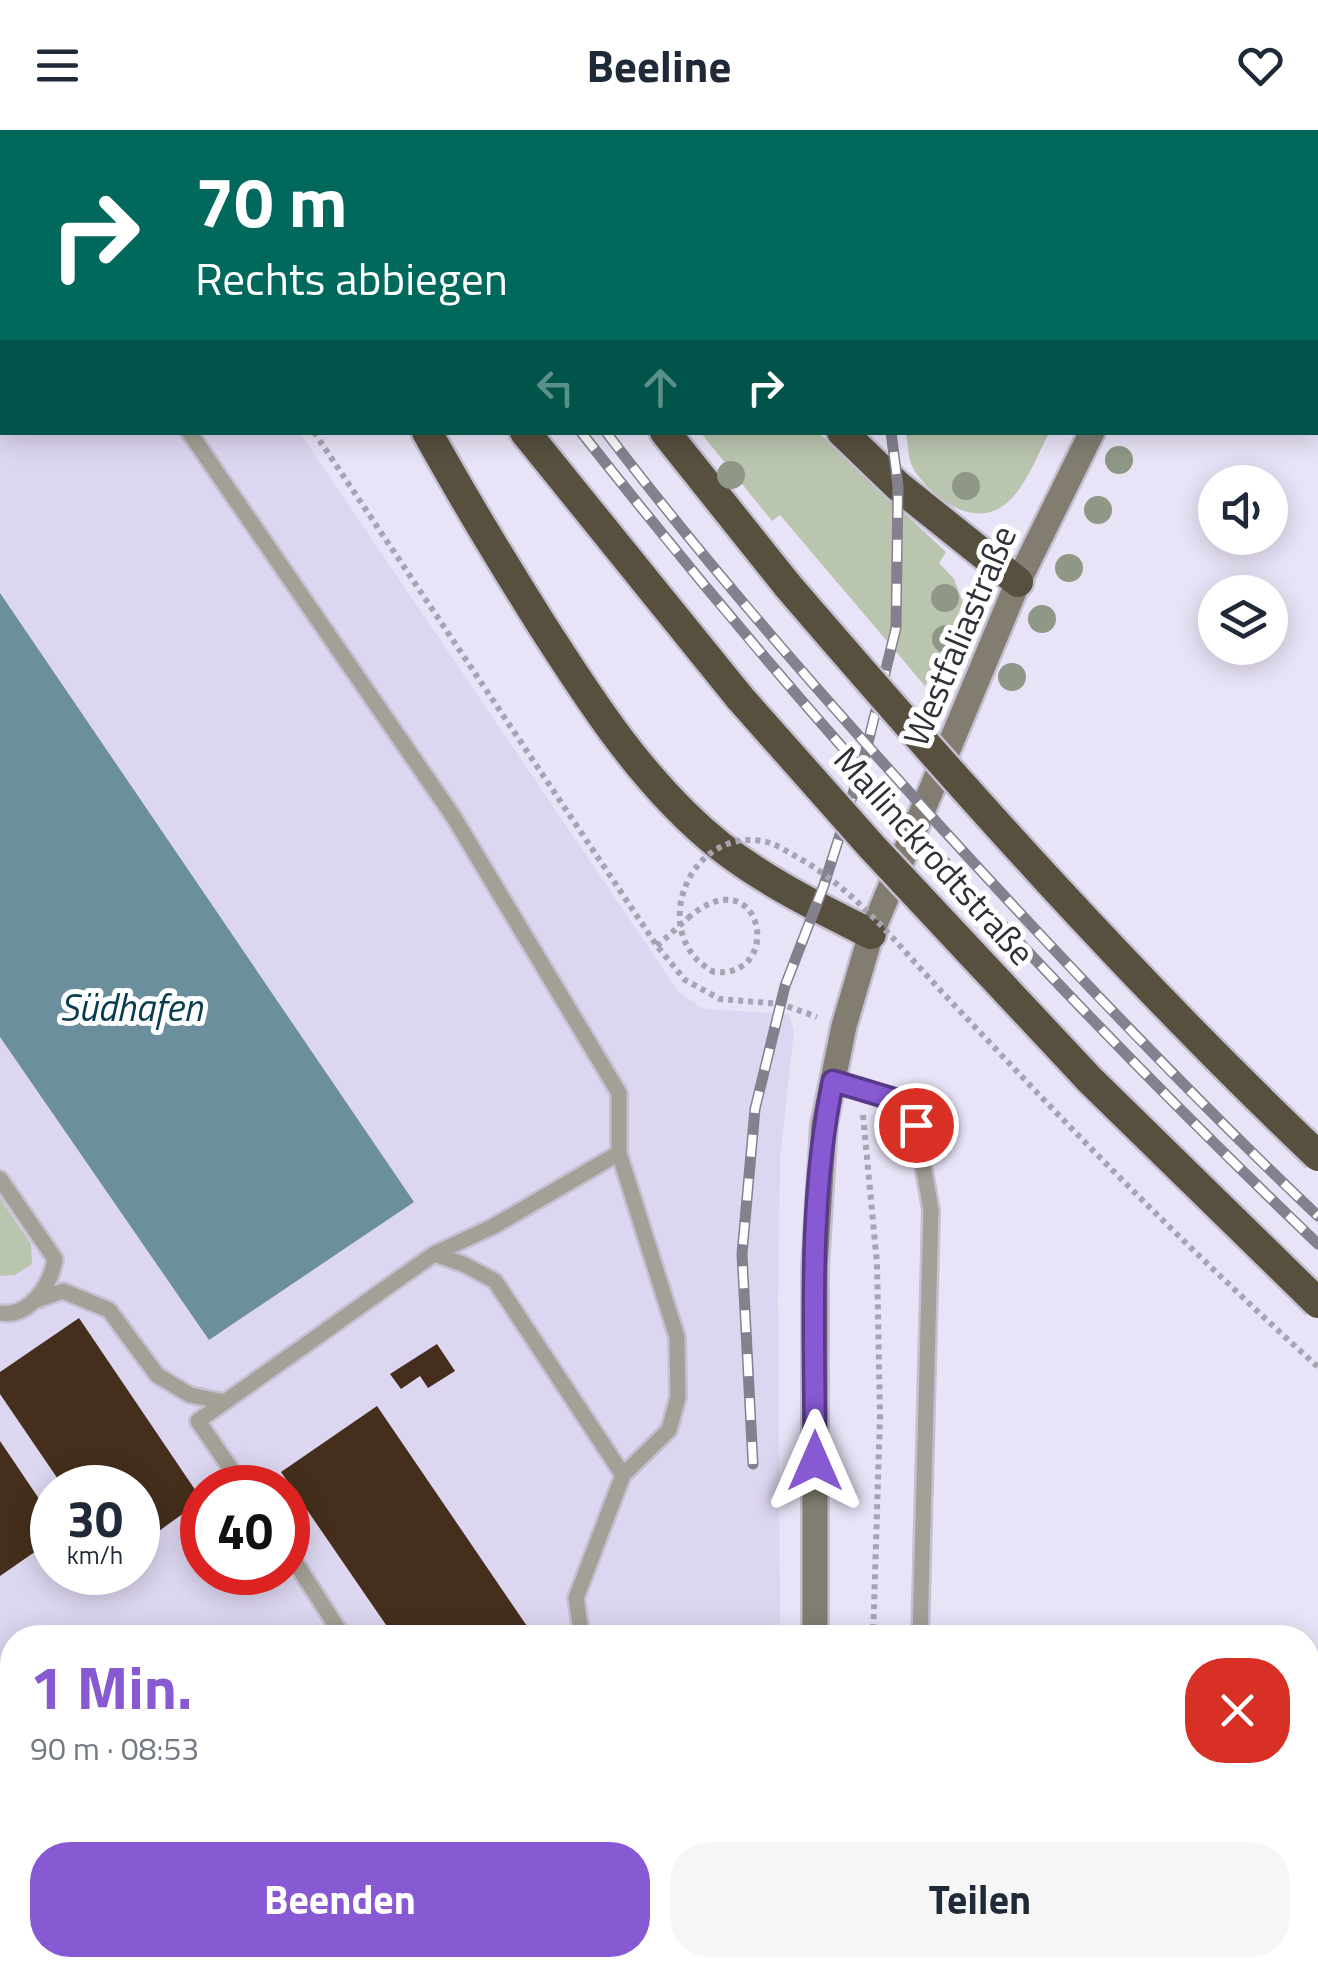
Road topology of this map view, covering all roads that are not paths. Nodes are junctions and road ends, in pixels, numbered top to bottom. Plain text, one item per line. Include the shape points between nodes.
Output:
1 (191, 435) edge
2 (429, 435) edge
3 (527, 435) edge
4 (666, 435) edge
5 (845, 435) edge
6 (1091, 435) edge
7 (1018, 582) junction
8 (871, 934) junction
9 (833, 1081) junction
10 (619, 1152) junction
11 (1318, 1156) edge
12 (0, 1179) edge
13 (434, 1254) junction
14 (34, 1300) junction
15 (1318, 1303) edge
16 (0, 1314) edge
17 (224, 1402) junction
18 (228, 1465) edge
19 (623, 1475) junction
20 (310, 1585) edge
21 (336, 1625) edge
22 (580, 1625) edge
23 (815, 1625) edge
24 (920, 1625) edge

1 - 10 lane via 453,816 619,1092
2 - 8 highway via 538,620 628,752 721,846
3 - 15 highway, Mallinckrodtstraße, bridge via 740,698 872,847 1077,1066
4 - 11 highway, Mallinckrodtstraße, bridge via 912,731
5 - 7 highway
6 - 7 street, Westfaliastraße
7 - 8 street, Westfaliastraße
8 - 9 street, Westfaliastraße
9 - 23 street, Westfaliastraße via 815,1266
9 - 24 lane via 903,1102 916,1125 931,1210
10 - 13 lane
10 - 19 lane via 677,1337 678,1397 669,1430
12 - 14 lane via 55,1259 52,1280
13 - 17 lane
13 - 19 lane via 495,1281
14 - 16 lane
14 - 17 lane via 64,1291 109,1310 157,1375 190,1394
17 - 18 lane via 198,1421
19 - 22 lane via 576,1598
20 - 21 lane

